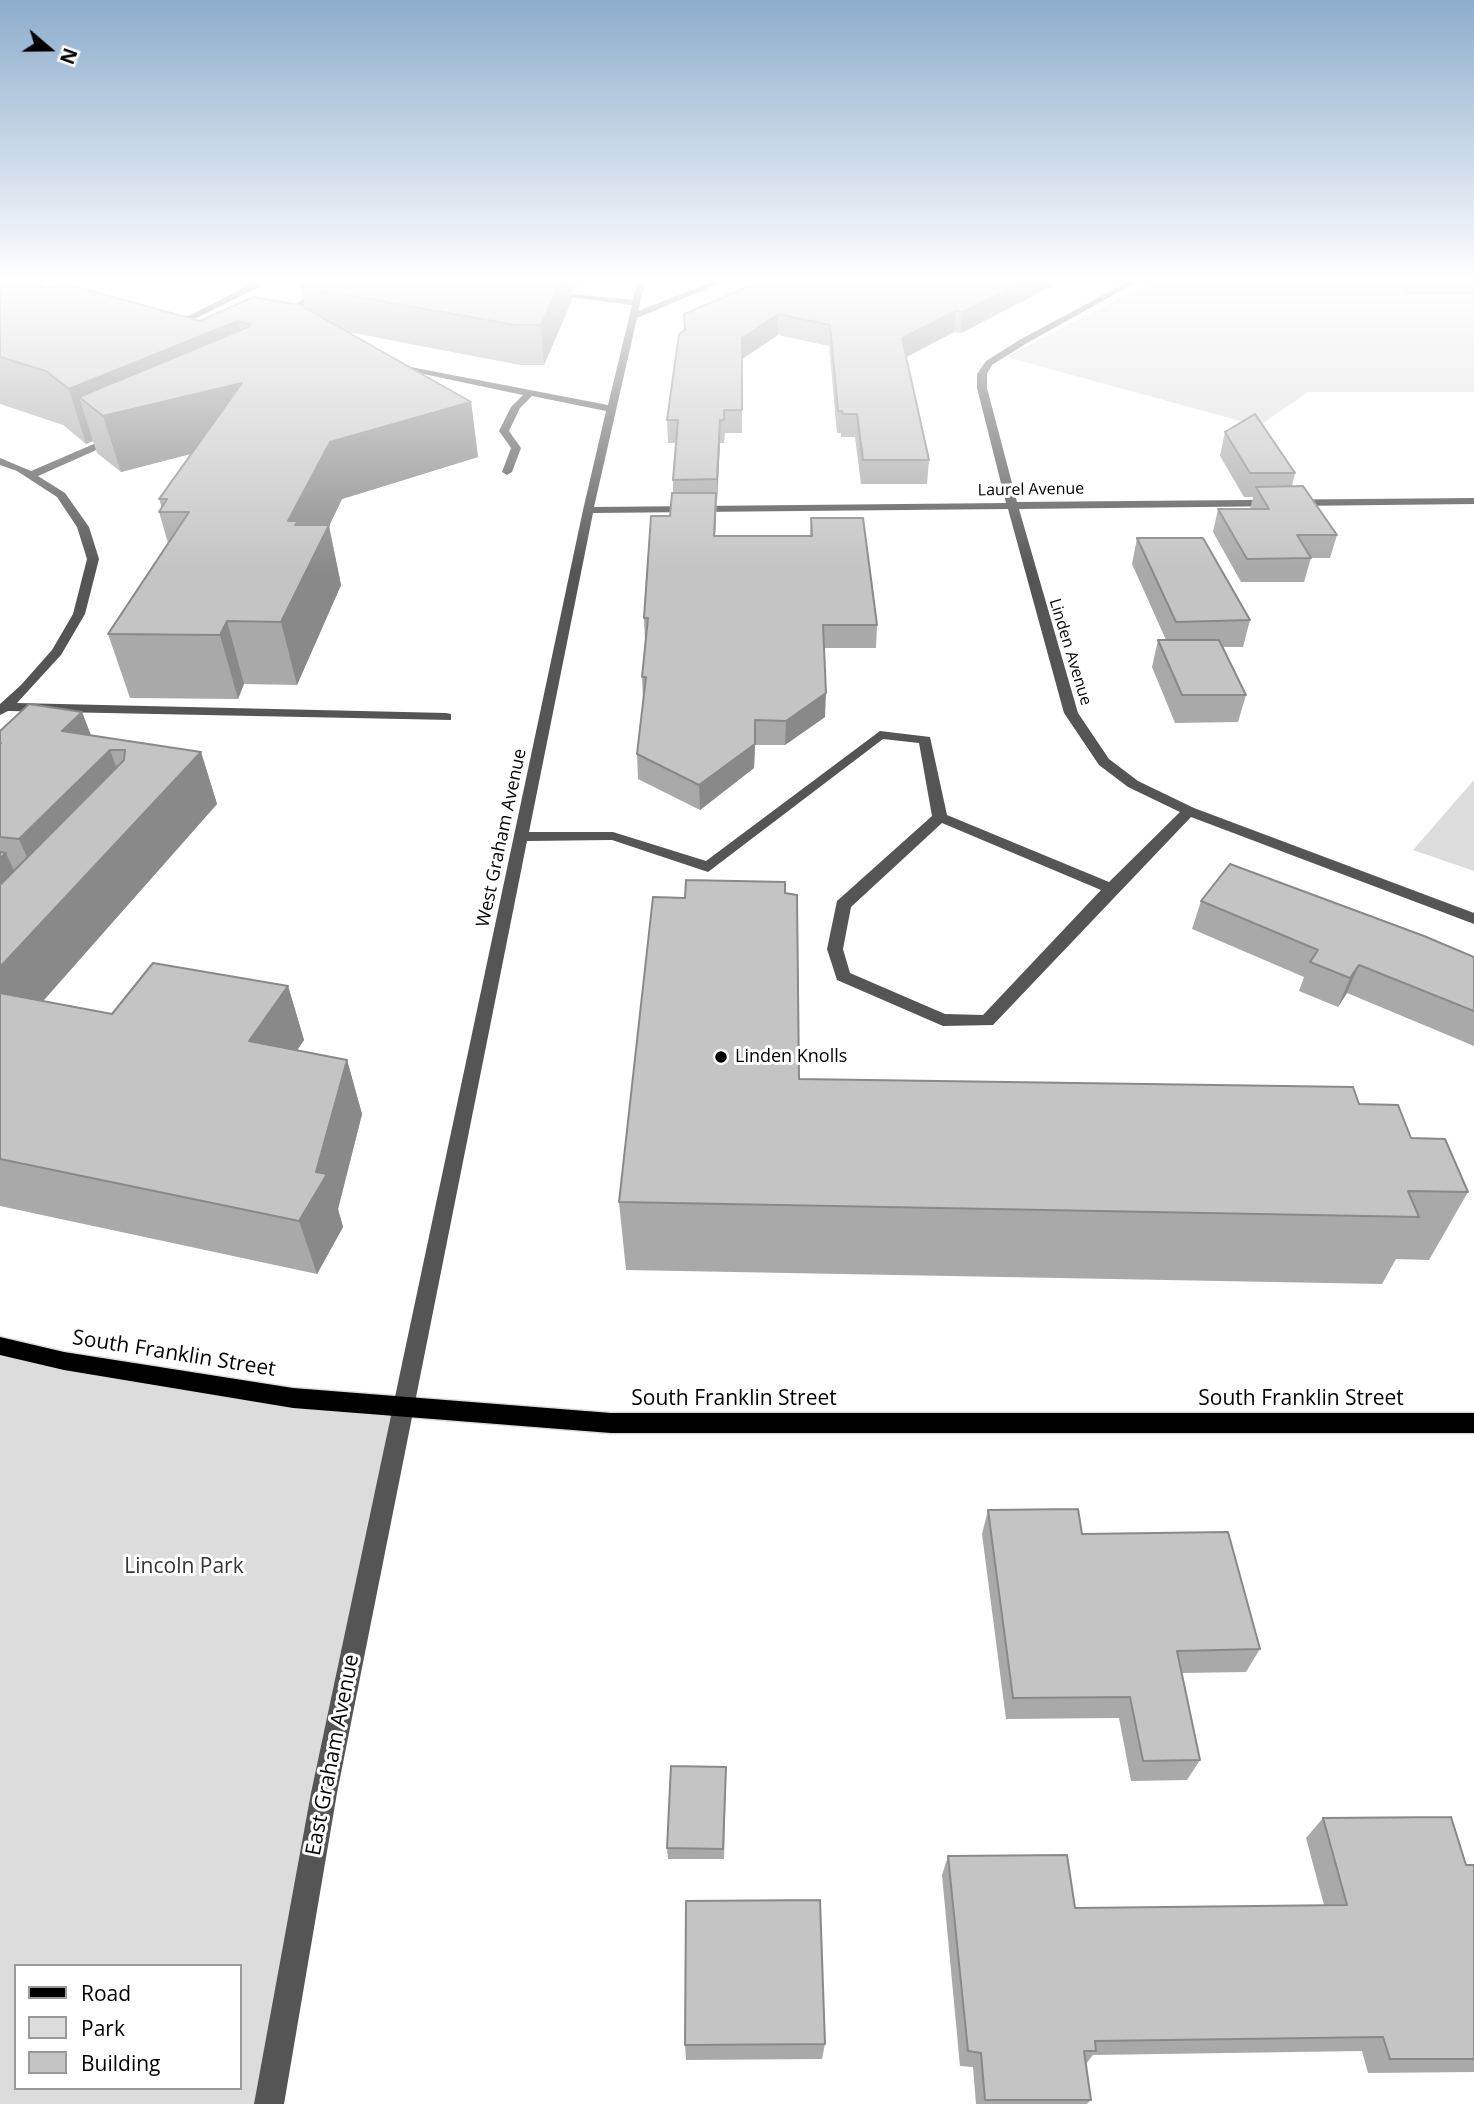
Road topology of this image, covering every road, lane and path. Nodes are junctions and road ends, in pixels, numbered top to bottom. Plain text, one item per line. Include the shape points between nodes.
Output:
1 (443, 376) edge
2 (620, 376) edge
3 (982, 376) edge
4 (530, 393) junction
5 (612, 409) junction
6 (130, 432) edge
7 (0, 461) edge
8 (12, 466) junction
9 (0, 471) edge
10 (508, 472) dead end
11 (31, 475) junction
12 (1474, 501) edge
13 (1015, 506) junction
14 (588, 510) junction
15 (2, 709) edge
16 (446, 717) dead end
17 (1189, 811) junction
18 (940, 817) junction
19 (521, 837) junction
20 (1111, 889) junction
21 (1474, 919) edge
22 (0, 1346) edge
23 (405, 1408) junction
24 (1474, 1423) edge
25 (269, 2104) edge

1 - 4 street
2 - 5 street, West Graham Avenue
3 - 13 street, Linden Avenue
4 - 5 street
4 - 10 street via 516,407 504,431 516,448
5 - 14 street, West Graham Avenue
6 - 11 street
7 - 8 street
8 - 9 street
8 - 11 street
11 - 15 street via 70,505 93,559 79,614 57,652
12 - 13 street, Laurel Avenue
13 - 14 street, Laurel Avenue
13 - 17 street, Linden Avenue via 1071,713 1104,762 1133,784
14 - 19 street, West Graham Avenue
15 - 16 street
17 - 20 street
17 - 21 street, Linden Avenue
18 - 19 street via 925,740 880,735 708,867 613,836
18 - 20 street
18 - 20 street via 843,905 835,949 843,976 943,1020 987,1021
19 - 23 street, West Graham Avenue
22 - 23 main road, South Franklin Street via 64,1361 293,1398
23 - 24 main road, South Franklin Street via 611,1423
23 - 25 street, East Graham Avenue via 324,1793

